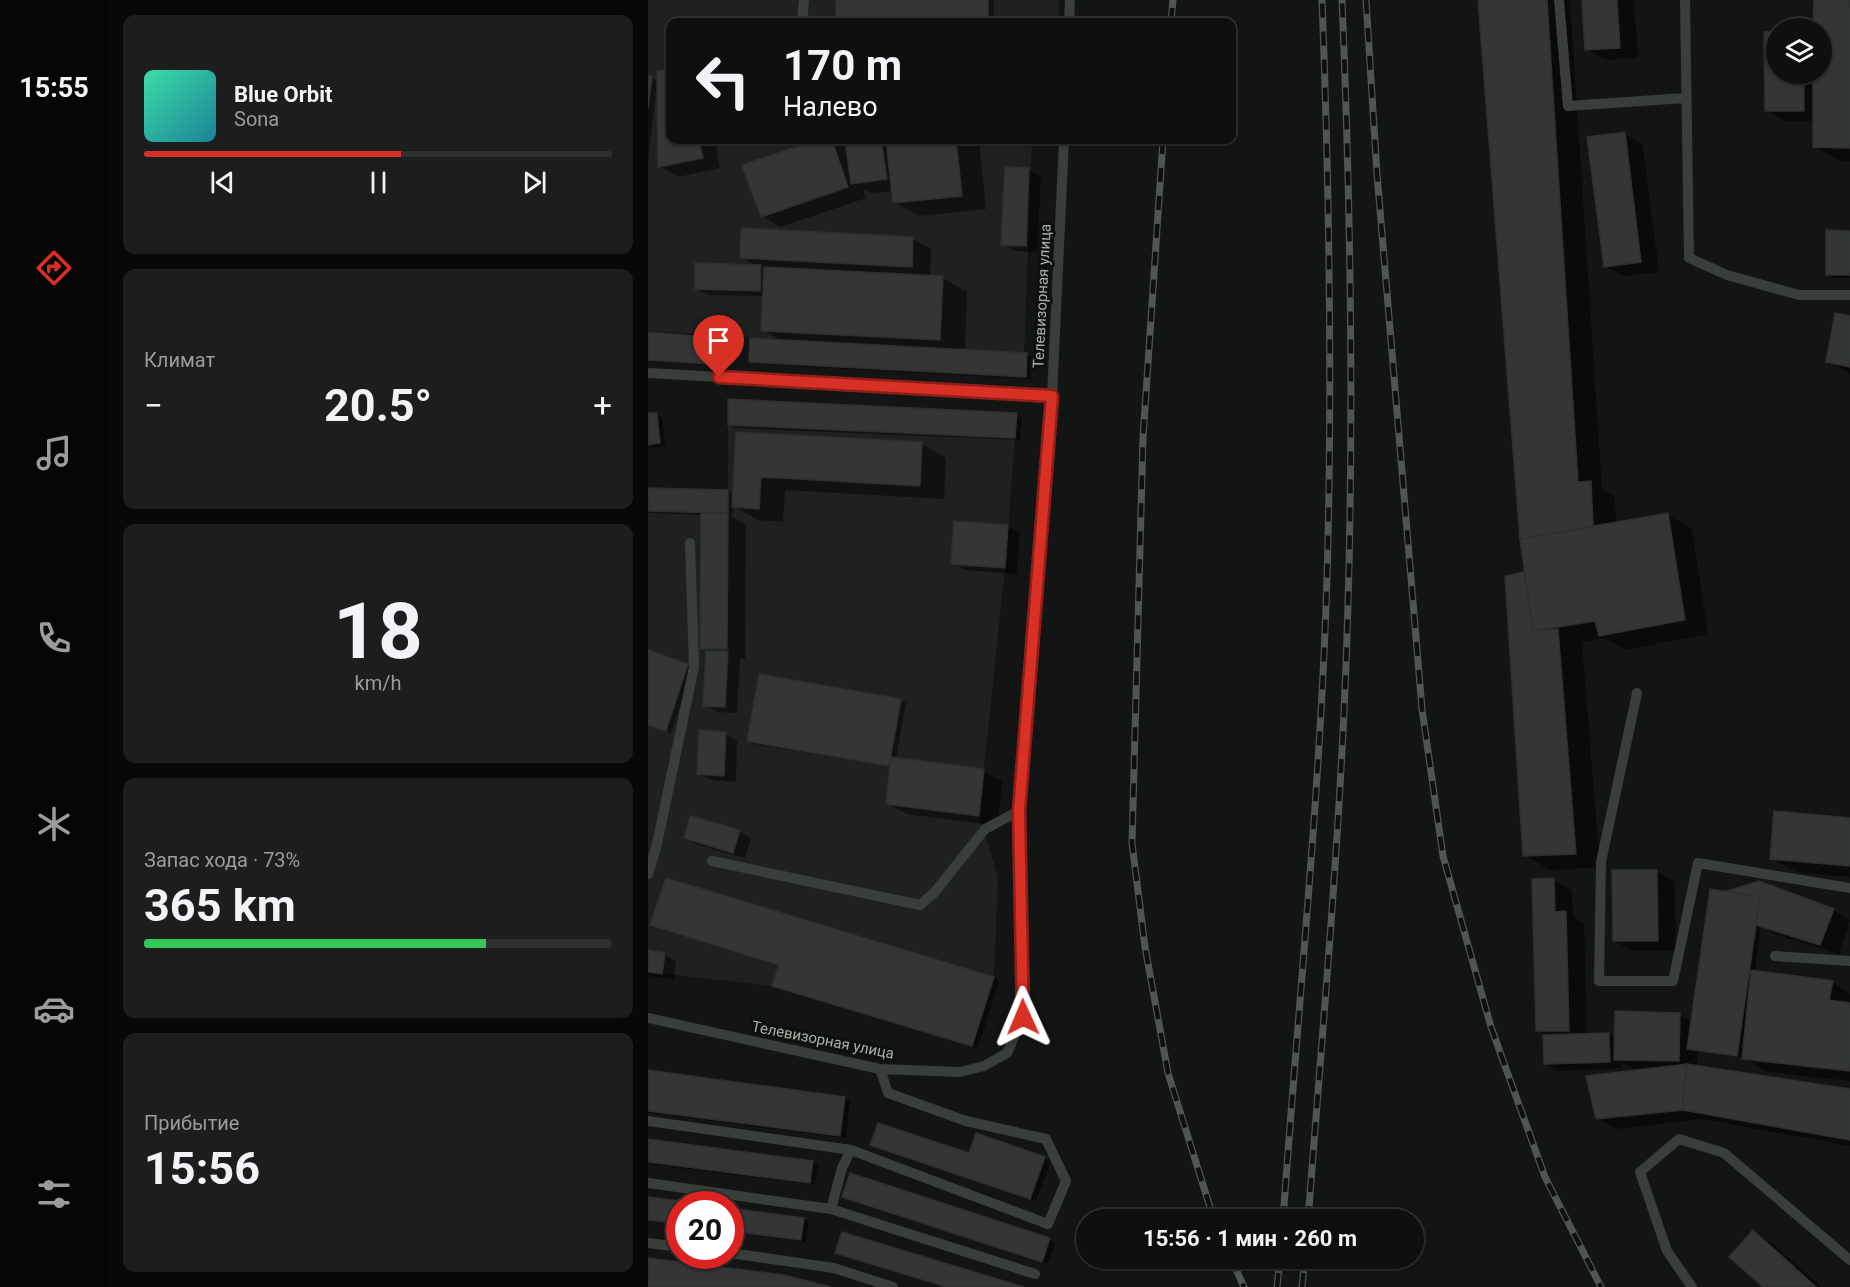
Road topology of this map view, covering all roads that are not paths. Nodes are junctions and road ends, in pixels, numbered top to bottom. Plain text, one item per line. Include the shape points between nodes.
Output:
1 (804, 0) edge
2 (1070, 0) edge
3 (1559, 0) edge
4 (1685, 0) edge
5 (802, 18) edge
6 (1069, 18) edge
7 (1685, 98) junction
8 (1064, 144) edge
9 (1850, 294) edge
10 (648, 373) edge
11 (1052, 396) junction
12 (690, 543) dead end
13 (1636, 693) dead end
14 (1019, 811) junction
15 (653, 843) edge
16 (712, 861) dead end
17 (648, 874) edge
18 (1850, 888) edge
19 (1775, 956) dead end
20 (1850, 961) edge
21 (648, 1018) edge
22 (880, 1069) junction
23 (648, 1121) edge
24 (851, 1150) junction
25 (648, 1183) edge
26 (831, 1209) junction
27 (648, 1243) edge
28 (666, 1245) edge
29 (744, 1255) edge
30 (1850, 1260) edge
31 (1035, 1274) dead end
32 (893, 1287) edge
33 (1692, 1287) edge

1 - 5 lane
2 - 6 lane
3 - 7 lane via 1568,106
4 - 7 lane
7 - 9 lane via 1689,258 1727,275 1799,295
8 - 11 lane, Телевизорная улица
10 - 11 lane
11 - 14 lane, Телевизорная улица
12 - 15 lane via 694,667
13 - 18 lane via 1601,862 1599,981 1673,981 1698,863
14 - 16 lane via 985,829 920,905
14 - 22 lane, Телевизорная улица via 1023,1017 1007,1053 984,1066 960,1072
15 - 17 lane
19 - 20 lane
21 - 22 lane, Телевизорная улица
22 - 24 lane via 888,1093 966,1121 1046,1139 1066,1181 1048,1224
23 - 24 lane
24 - 26 lane
25 - 26 lane
26 - 31 lane
27 - 28 lane
29 - 32 lane via 834,1268
30 - 33 lane via 1724,1154 1679,1139 1640,1172 1667,1251

